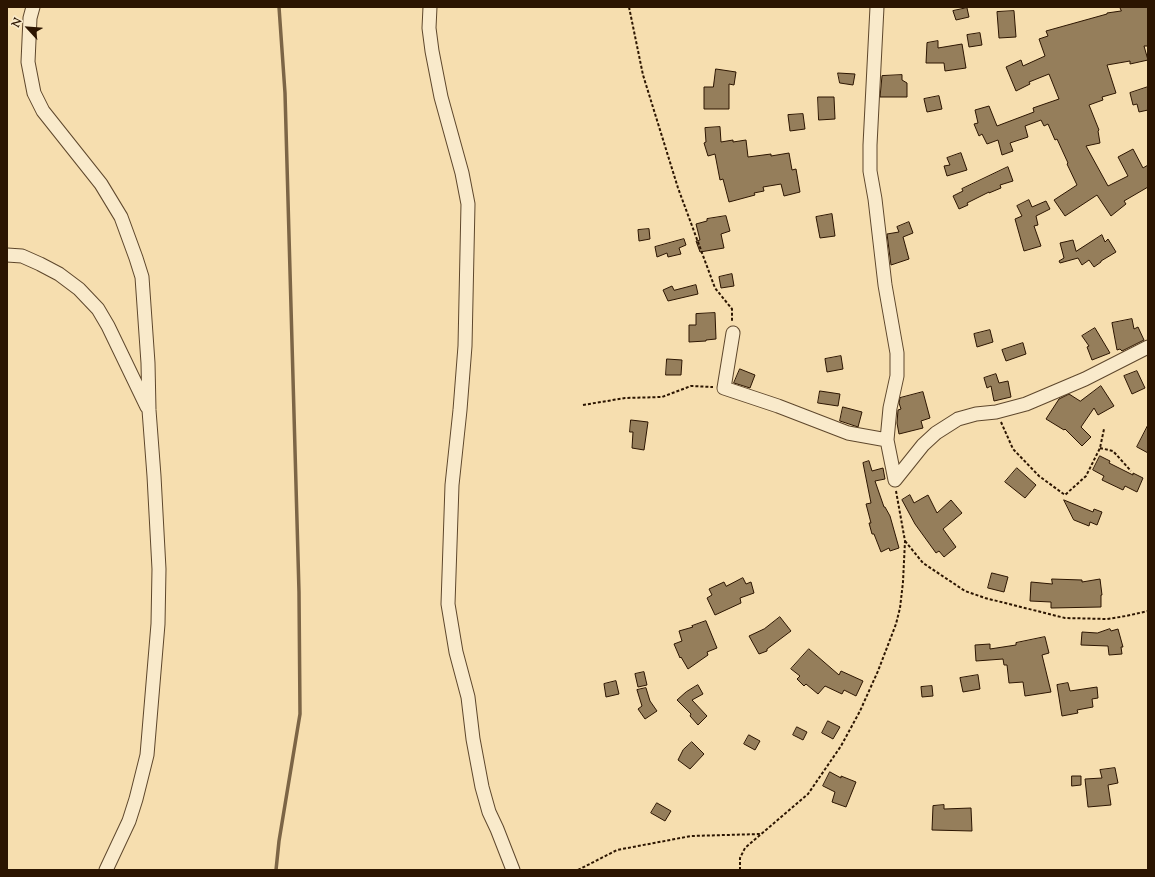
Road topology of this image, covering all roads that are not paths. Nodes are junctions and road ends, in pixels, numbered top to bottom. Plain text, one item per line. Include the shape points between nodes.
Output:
1 (33, 7) edge
2 (430, 7) edge
3 (877, 7) edge
4 (7, 254) edge
5 (733, 333) road end
6 (1148, 347) edge
7 (149, 410) junction
8 (887, 440) junction
9 (106, 870) edge
10 (513, 870) edge

1 - 7 street via 28,62 34,93 43,111 101,184 121,217 142,278
2 - 10 street via 432,51 468,204 465,346 452,485 448,604 456,652 468,697 482,787 489,812
3 - 8 street via 870,171 897,365
4 - 7 street via 22,256 58,274 79,289 98,309
5 - 8 street via 724,388 848,433
6 - 8 street via 1085,379 1026,404 968,416 949,424 923,446 895,480
7 - 9 street via 159,569 158,624 151,715 147,755 136,799 129,821

